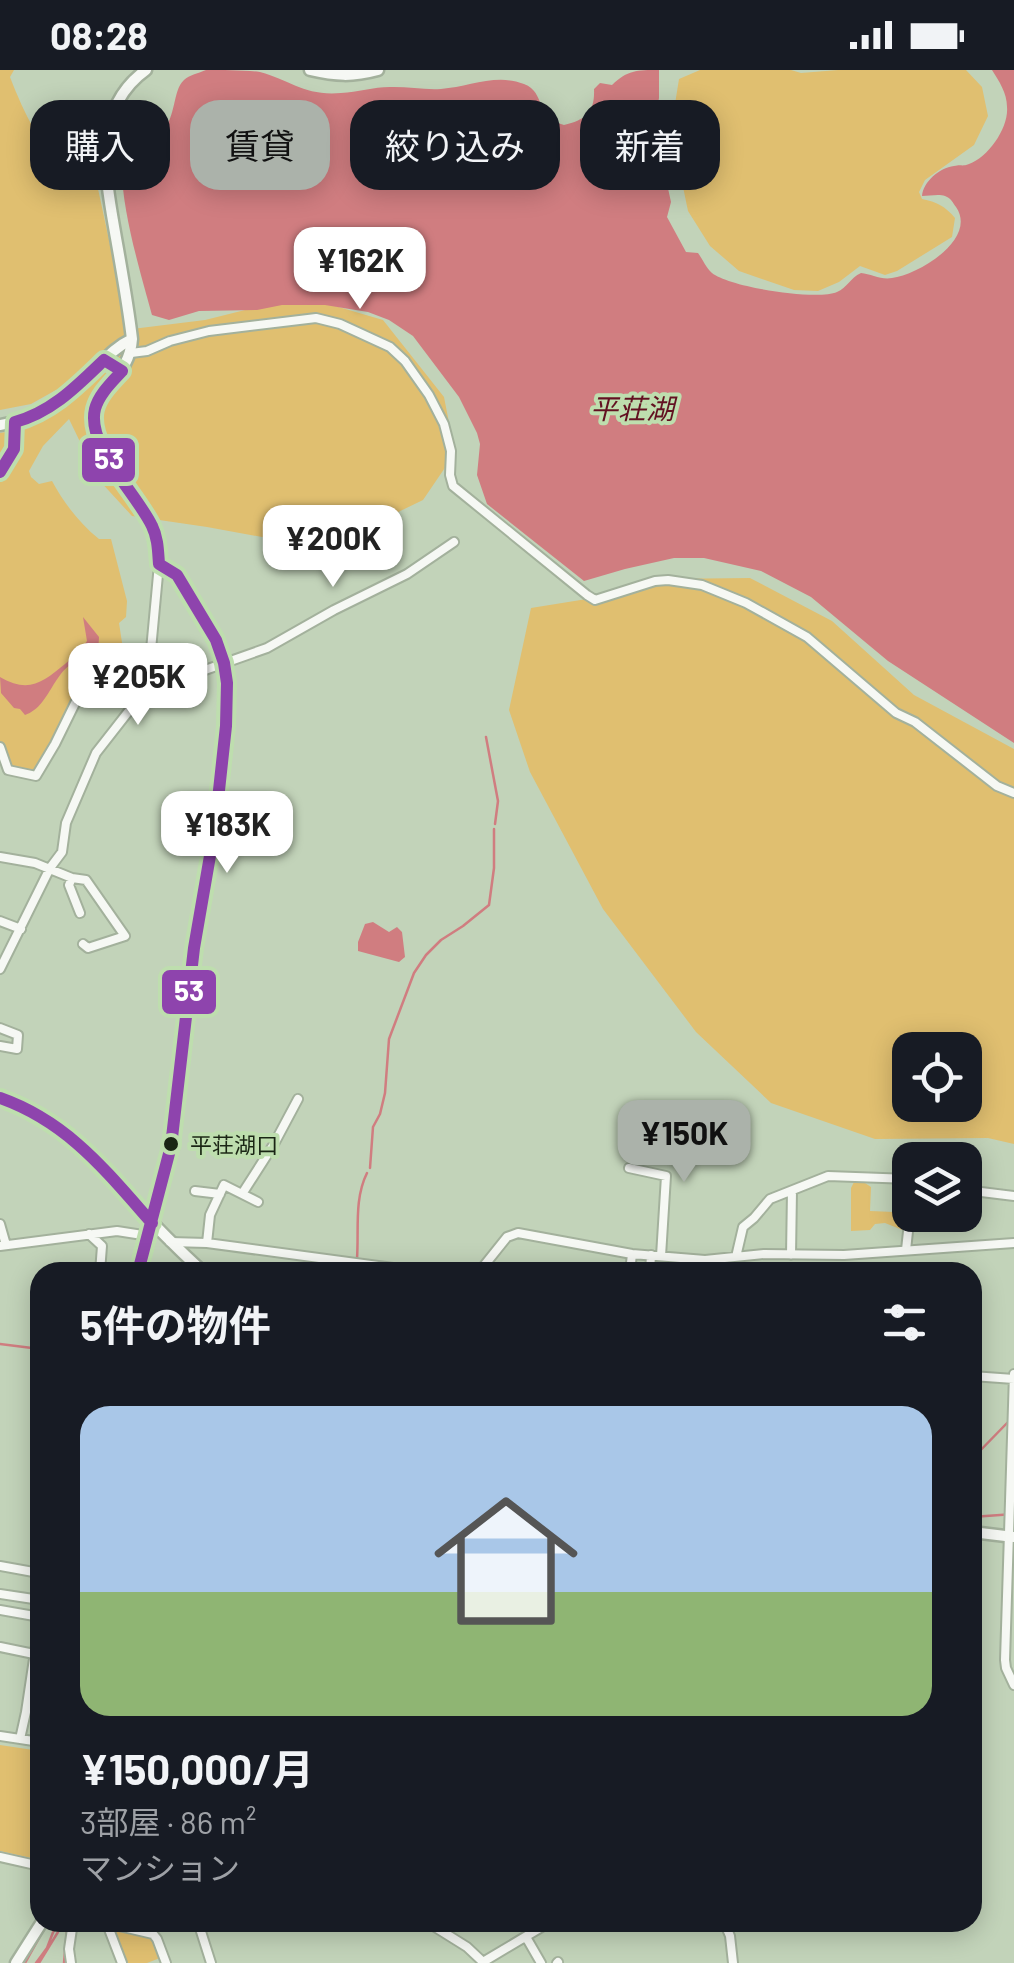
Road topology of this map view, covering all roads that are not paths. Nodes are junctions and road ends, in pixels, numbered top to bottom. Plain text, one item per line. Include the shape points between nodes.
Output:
1 (146, 70) edge
2 (310, 70) edge
3 (378, 70) edge
4 (132, 340) junction
5 (131, 353) junction
6 (104, 360) junction
7 (122, 372) junction
8 (0, 425) edge
9 (454, 542) dead end
10 (159, 564) junction
11 (224, 663) junction
12 (139, 698) junction
13 (0, 747) edge
14 (1014, 792) edge
15 (0, 858) edge
16 (50, 868) junction
17 (72, 878) junction
18 (80, 913) dead end
19 (0, 920) edge
20 (21, 928) junction
21 (83, 944) dead end
22 (0, 969) edge
23 (0, 1028) edge
24 (0, 1046) edge
25 (0, 1098) edge
26 (298, 1105) dead end
27 (629, 1168) dead end
28 (892, 1178) edge
29 (195, 1191) dead end
30 (792, 1191) junction
31 (982, 1192) edge
32 (220, 1194) junction
33 (242, 1194) junction
34 (1014, 1196) edge
35 (258, 1202) dead end
36 (152, 1222) junction
37 (0, 1224) edge
38 (908, 1232) edge
39 (88, 1234) junction
40 (149, 1236) junction
41 (170, 1242) junction
42 (207, 1243) junction
43 (1014, 1243) edge
44 (3, 1246) edge
45 (906, 1250) junction
46 (632, 1254) junction
47 (650, 1255) junction
48 (791, 1255) junction
49 (662, 1256) junction
50 (736, 1257) junction
51 (101, 1262) edge
52 (141, 1262) edge
53 (192, 1262) edge
54 (356, 1262) edge
55 (487, 1262) edge
56 (631, 1262) edge
57 (650, 1262) edge
58 (982, 1376) edge
59 (1014, 1378) edge
60 (1012, 1412) edge
61 (1012, 1425) edge
62 (1012, 1522) edge
63 (982, 1533) edge
64 (1012, 1536) edge
65 (0, 1566) edge
66 (30, 1571) edge
67 (1011, 1586) edge
68 (0, 1594) edge
69 (30, 1598) edge
70 (0, 1610) edge
71 (30, 1616) edge
72 (0, 1647) edge
73 (30, 1653) edge
74 (30, 1678) edge
75 (1014, 1686) edge
76 (0, 1736) edge
77 (20, 1739) junction
78 (30, 1740) edge
79 (0, 1857) edge
80 (30, 1864) edge
81 (36, 1932) edge
82 (72, 1932) edge
83 (109, 1932) edge
84 (143, 1932) edge
85 (201, 1932) edge
86 (452, 1932) edge
87 (534, 1932) edge
88 (728, 1932) edge
89 (526, 1937) junction
90 (16, 1963) edge
91 (71, 1963) edge
92 (122, 1963) edge
93 (166, 1963) edge
94 (211, 1963) edge
95 (484, 1963) edge
96 (540, 1963) edge
97 (733, 1963) edge

1 - 4 main road via 116,106 104,154
2 - 3 main road via 335,76
4 - 5 main road
4 - 6 main road
5 - 7 main road
5 - 14 street via 208,331 316,318 363,334 405,361 438,410 451,450 453,486 586,596 595,600 668,580 702,585 756,608 807,637 896,713 996,786
6 - 7 main road
6 - 8 main road via 45,409
7 - 10 main road via 101,396 94,427 151,524
9 - 11 street via 408,574 267,648
10 - 11 main road via 177,576
10 - 12 street via 148,682
11 - 12 street
11 - 36 main road via 226,726 215,827 171,1146
12 - 13 street via 83,687 36,776 8,770
12 - 16 street via 96,753 66,823 62,852
15 - 16 street
16 - 17 street
16 - 20 street
17 - 18 street
17 - 21 street via 86,880 125,936
19 - 20 street
20 - 22 street
23 - 24 street via 18,1036 17,1050
25 - 36 main road via 62,1130
26 - 33 street
27 - 49 street via 666,1176
28 - 30 street via 828,1176
29 - 32 street
30 - 48 street
30 - 50 street via 770,1199 743,1227
31 - 34 street
32 - 33 street via 224,1186
32 - 42 street
33 - 35 street
36 - 40 main road
36 - 41 main road
37 - 44 street
38 - 45 street
39 - 40 street
39 - 44 street
39 - 51 street via 102,1246
40 - 52 main road
41 - 42 street
41 - 53 main road
42 - 54 street
43 - 45 street
45 - 48 street
46 - 47 street
46 - 55 street via 518,1232
46 - 56 street
47 - 49 street
47 - 57 street
48 - 50 street
49 - 50 street
58 - 59 street
59 - 60 street
60 - 61 street
61 - 62 street
62 - 64 street
63 - 64 main road
64 - 67 street
65 - 66 street
67 - 75 street via 1005,1660
68 - 69 street
70 - 71 street
72 - 73 street
74 - 77 street
76 - 77 street
77 - 78 street
79 - 80 street
81 - 90 main road
82 - 91 street
83 - 92 street
84 - 93 street via 157,1939
85 - 94 street
86 - 95 street
87 - 89 street
88 - 97 street
89 - 95 street
89 - 96 street

